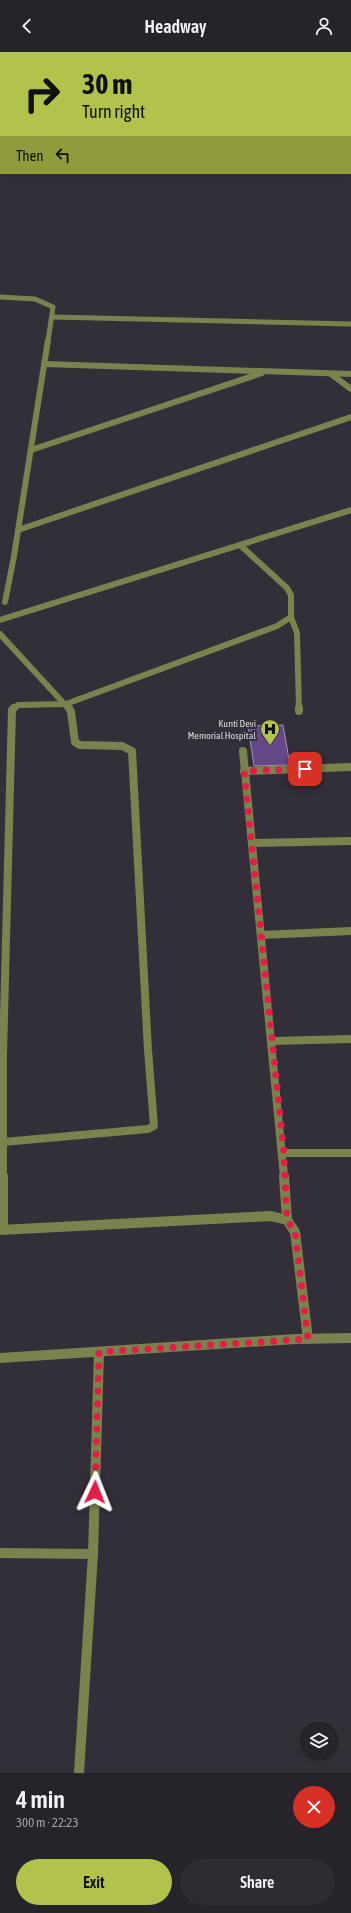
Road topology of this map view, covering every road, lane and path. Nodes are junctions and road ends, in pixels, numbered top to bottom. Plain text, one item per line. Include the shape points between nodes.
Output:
1 (0, 297) edge
2 (52, 317) junction
3 (351, 324) edge
4 (44, 364) junction
5 (266, 371) junction
6 (330, 373) junction
7 (351, 374) edge
8 (351, 388) edge
9 (351, 417) edge
10 (31, 450) junction
11 (351, 510) edge
12 (18, 530) junction
13 (240, 545) junction
14 (5, 602) dead end
15 (292, 617) junction
16 (0, 620) edge
17 (0, 634) edge
18 (66, 704) junction
19 (298, 711) dead end
20 (243, 751) dead end
21 (351, 767) edge
22 (244, 771) junction
23 (351, 841) edge
24 (252, 843) junction
25 (351, 931) edge
26 (261, 935) junction
27 (351, 1039) edge
28 (272, 1041) junction
29 (3, 1142) junction
30 (284, 1153) junction
31 (351, 1153) edge
32 (287, 1220) junction
33 (1, 1230) edge
34 (351, 1338) edge
35 (308, 1339) junction
36 (99, 1352) junction
37 (0, 1358) edge
38 (0, 1553) edge
39 (93, 1554) junction
40 (78, 1773) edge

1 - 2 street via 46,302 53,307
2 - 3 street
2 - 4 street
4 - 5 street
4 - 10 street
5 - 6 street
5 - 10 street
6 - 7 street
6 - 8 street
9 - 12 street
10 - 12 street
11 - 13 street
12 - 14 street
13 - 15 street via 287,588 291,594
13 - 16 street
15 - 18 street via 269,629
15 - 19 street via 297,633
17 - 18 street
18 - 29 street via 27,704 18,705 12,710 2,1056
18 - 29 street via 71,712 75,742 80,745 122,746 132,751 147,1042 154,1126 148,1130
20 - 22 street
21 - 22 street
22 - 24 street
23 - 24 street
24 - 26 street
25 - 26 street
26 - 28 street
27 - 28 street
28 - 30 street
29 - 33 street
30 - 31 street
30 - 32 street
32 - 33 street via 271,1216
32 - 35 street via 295,1232
34 - 35 street
35 - 36 street
36 - 37 street
36 - 39 street
38 - 39 street
39 - 40 street

